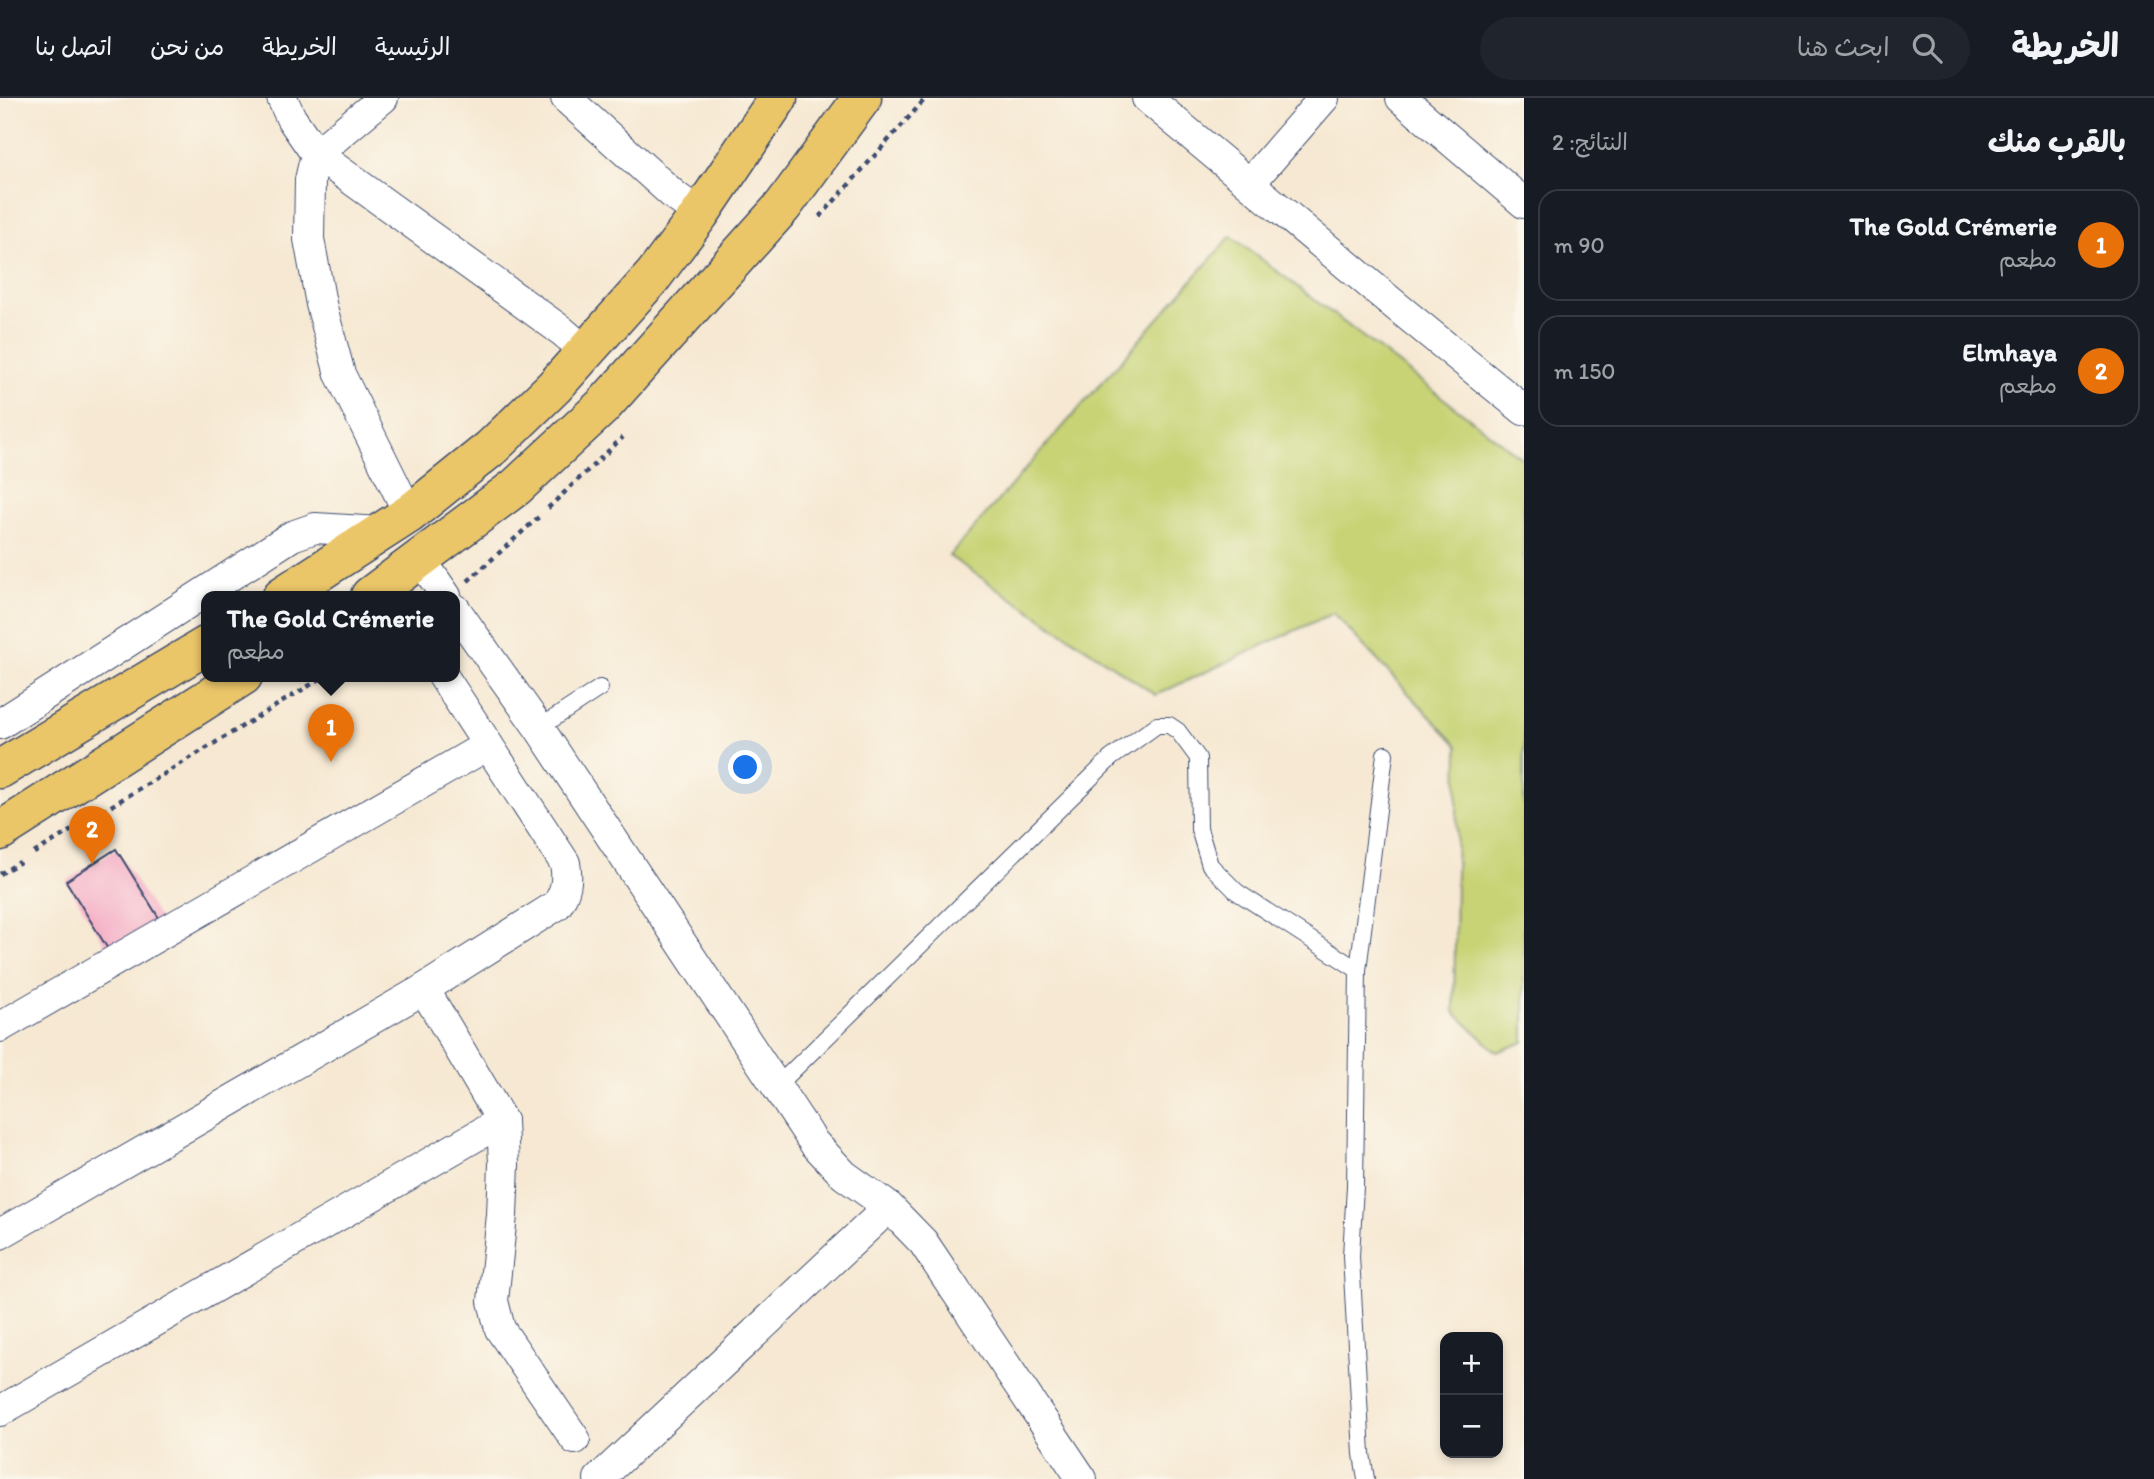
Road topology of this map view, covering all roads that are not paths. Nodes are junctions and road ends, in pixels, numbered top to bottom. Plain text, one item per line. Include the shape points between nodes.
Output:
1 (282, 98) edge
2 (383, 98) edge
3 (778, 98) edge
4 (1147, 98) edge
5 (1324, 98) edge
6 (1401, 98) edge
7 (568, 99) edge
8 (861, 99) edge
9 (316, 154) junction
10 (1251, 183) junction
11 (1524, 203) edge
12 (700, 214) junction
13 (584, 351) junction
14 (1524, 410) edge
15 (395, 523) junction
16 (421, 559) junction
17 (207, 591) edge
18 (290, 591) edge
19 (382, 591) edge
20 (443, 591) edge
21 (201, 595) edge
22 (460, 616) edge
23 (201, 649) edge
24 (234, 682) edge
25 (447, 682) edge
26 (600, 688) dead end
27 (0, 724) edge
28 (538, 728) junction
29 (488, 745) junction
30 (1385, 754) dead end
31 (0, 769) edge
32 (0, 831) edge
33 (1358, 970) junction
34 (424, 989) junction
35 (0, 1027) edge
36 (777, 1086) junction
37 (502, 1121) junction
38 (889, 1207) junction
39 (0, 1234) edge
40 (2, 1405) edge
41 (575, 1439) dead end
42 (1069, 1474) edge
43 (599, 1479) edge
44 (1366, 1479) edge

1 - 9 street
2 - 9 street
3 - 12 main road
4 - 10 street
5 - 10 street
6 - 11 street
7 - 12 street
8 - 16 main road via 783,206 602,407 516,487
9 - 13 street
9 - 15 street via 310,180 309,239 321,304 340,374
10 - 14 street
12 - 13 main road via 653,275
13 - 15 main road via 491,448
15 - 17 street via 315,528 292,536
15 - 18 main road
16 - 19 main road
16 - 20 street
21 - 27 street
22 - 28 street
23 - 31 main road
24 - 32 main road
25 - 29 street
26 - 28 lane
28 - 36 street
29 - 34 street via 565,863 565,893 544,914
29 - 35 street
30 - 33 lane
33 - 36 lane via 1237,892 1210,865 1199,829 1198,758 1178,731 1157,725 1111,758
33 - 44 lane via 1351,1256
34 - 37 street
34 - 39 street
36 - 38 street via 828,1160
37 - 40 street
37 - 41 street via 502,1215 493,1301 500,1329
38 - 42 street via 923,1242
38 - 43 street

